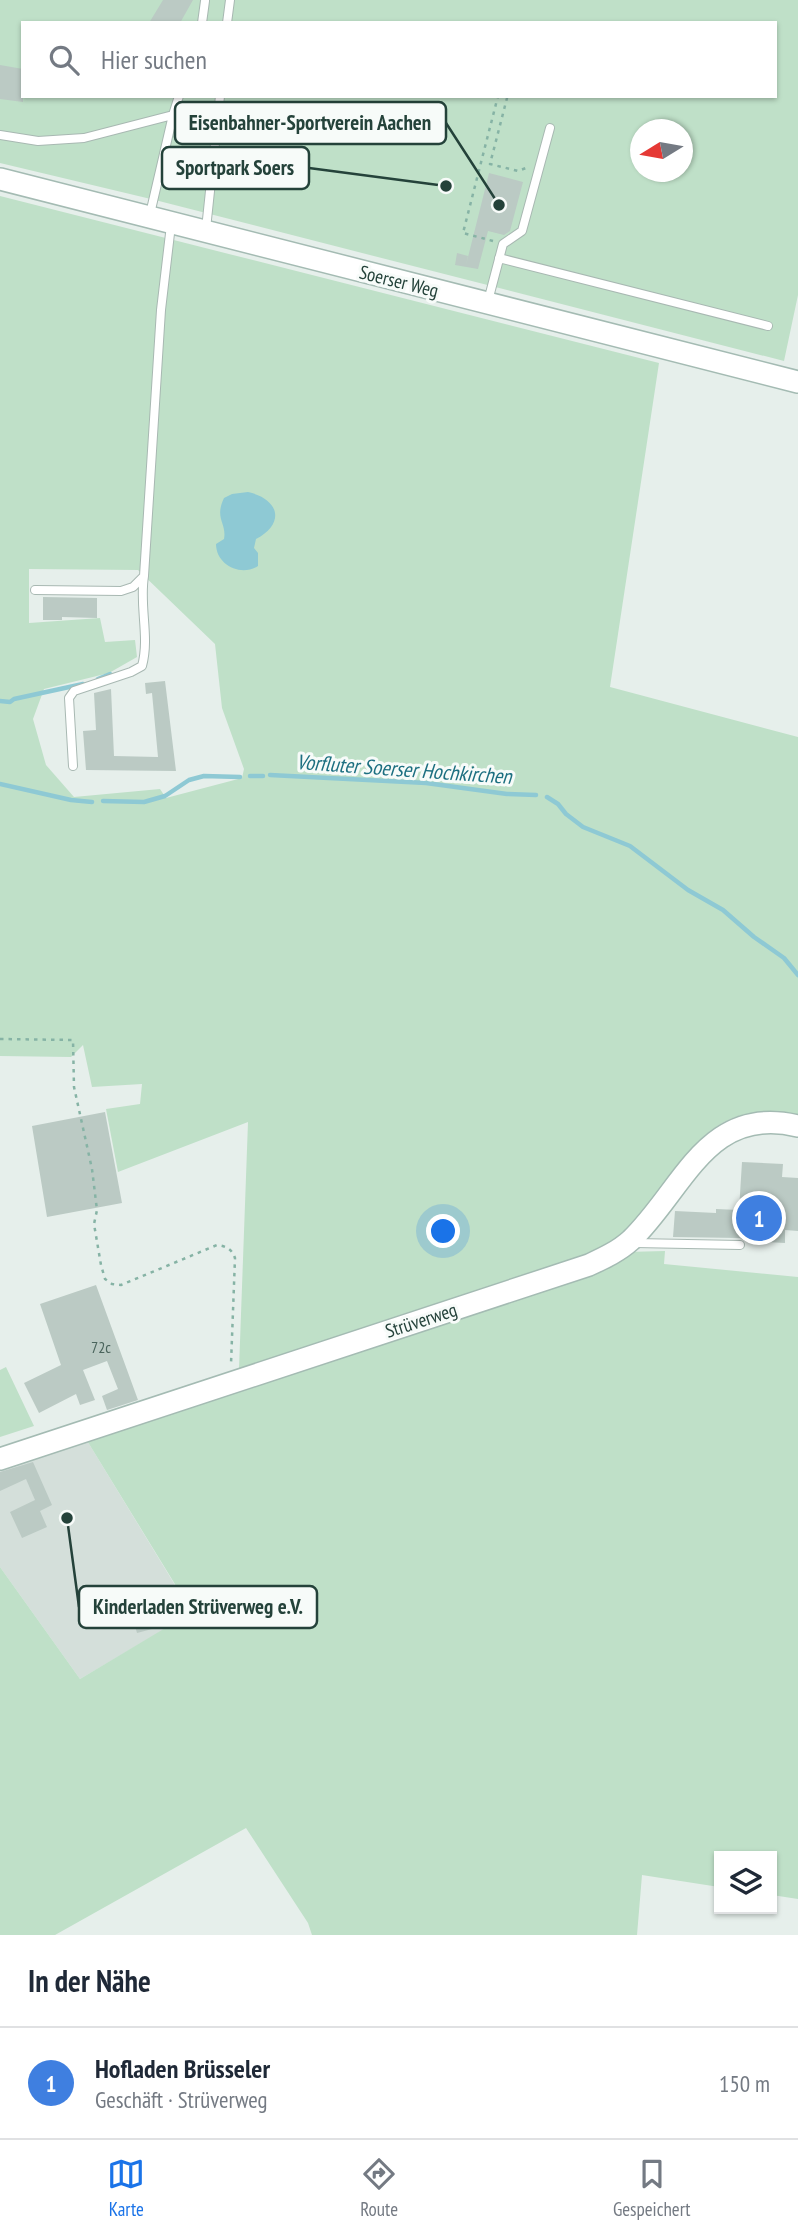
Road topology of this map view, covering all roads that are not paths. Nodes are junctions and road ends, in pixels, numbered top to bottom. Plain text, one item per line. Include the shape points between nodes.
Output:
1 (230, 0) edge
2 (205, 1) edge
3 (202, 21) edge
4 (228, 21) edge
5 (178, 98) edge
6 (220, 98) edge
7 (173, 115) junction
8 (550, 128) dead end
9 (0, 135) edge
10 (0, 179) edge
11 (149, 217) junction
12 (172, 222) junction
13 (205, 231) junction
14 (499, 258) junction
15 (488, 304) junction
16 (768, 326) dead end
17 (798, 382) edge
18 (144, 576) junction
19 (36, 590) dead end
20 (73, 766) dead end
21 (798, 1126) edge
22 (628, 1242) junction
23 (740, 1245) dead end
24 (0, 1459) edge

1 - 4 lane
2 - 3 lane
5 - 7 lane
6 - 13 lane
7 - 9 lane via 84,138 38,141
7 - 11 lane
8 - 14 lane via 522,231 503,244
10 - 11 street, Soerser Weg
11 - 12 street, Soerser Weg
12 - 13 street, Soerser Weg
12 - 18 lane via 161,310
13 - 15 street, Soerser Weg
14 - 15 lane
14 - 16 lane
15 - 17 street, Soerser Weg
18 - 19 lane via 121,591
18 - 20 lane via 142,666 74,691 69,698
21 - 22 street, Strüverweg via 755,1123 715,1140
22 - 23 lane
22 - 24 street, Strüverweg via 589,1265

